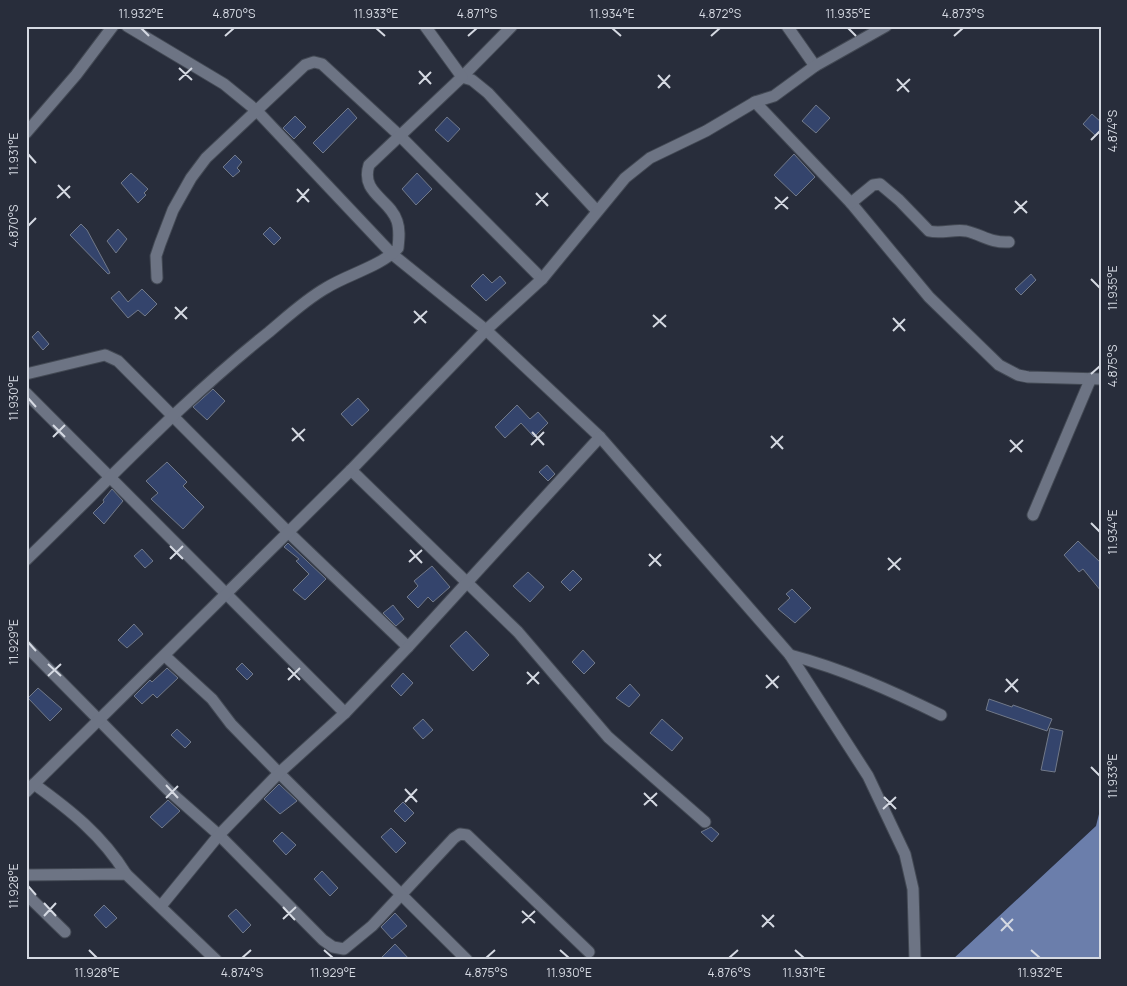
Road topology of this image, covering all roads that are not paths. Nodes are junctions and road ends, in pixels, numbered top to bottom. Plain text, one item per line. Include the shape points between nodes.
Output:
1 (112, 26) edge
2 (128, 26) edge
3 (425, 26) edge
4 (512, 26) edge
5 (787, 26) edge
6 (886, 26) edge
7 (815, 66) junction
8 (462, 76) junction
9 (755, 102) junction
10 (257, 111) junction
11 (26, 132) edge
12 (400, 136) junction
13 (851, 202) junction
14 (596, 210) junction
15 (1009, 242) dead end
16 (392, 254) junction
17 (157, 278) dead end
18 (542, 279) junction
19 (486, 330) junction
20 (26, 374) edge
21 (1096, 378) edge
22 (26, 393) edge
23 (173, 415) junction
24 (600, 437) junction
25 (351, 470) junction
26 (112, 478) junction
27 (1033, 515) dead end
28 (289, 533) junction
29 (26, 560) edge
30 (467, 583) junction
31 (227, 594) junction
32 (26, 646) edge
33 (408, 648) junction
34 (790, 655) junction
35 (165, 656) junction
36 (345, 712) junction
37 (941, 715) dead end
38 (99, 720) junction
39 (279, 773) junction
40 (30, 788) edge
41 (704, 822) dead end
42 (219, 835) junction
43 (126, 874) junction
44 (26, 875) edge
45 (401, 893) junction
46 (26, 894) edge
47 (161, 906) junction
48 (65, 932) dead end
49 (589, 952) dead end
50 (216, 960) edge
51 (467, 960) edge
52 (915, 960) edge

1 - 11 street via 76,75
2 - 10 street via 224,84
3 - 8 street
4 - 8 street
5 - 7 street
6 - 7 street
7 - 9 street via 774,96
8 - 12 street
8 - 14 street via 488,93
9 - 13 street
9 - 14 street via 706,131 650,158 625,178
10 - 12 street via 306,65 314,62 322,64
10 - 16 street
10 - 17 street via 206,158 191,178 173,210 160,244 156,256
12 - 16 street via 369,165 366,175 370,187 397,219 398,248
12 - 18 street
13 - 15 street via 873,185 880,184 929,231 964,231 994,243
13 - 21 street via 929,297 999,365 1028,377
14 - 18 street
16 - 19 street
16 - 23 street via 308,300 233,360
18 - 19 street
19 - 24 street
19 - 25 street
20 - 23 street via 105,355 118,362
21 - 27 street
22 - 26 street
23 - 26 street
23 - 28 street
24 - 30 street
24 - 34 street
25 - 28 street
25 - 30 street
26 - 29 street
26 - 31 street
28 - 31 street
28 - 33 street
30 - 33 street
30 - 41 street via 518,632 608,737
31 - 35 street
31 - 36 street
32 - 38 street
33 - 36 street
34 - 37 street via 826,664
34 - 52 street via 868,776 906,854 913,889
35 - 38 street
35 - 39 street via 212,699
36 - 39 street
38 - 40 street
38 - 42 street via 168,790
39 - 42 street
39 - 45 street
40 - 43 street via 87,824 109,848
42 - 45 street via 333,947 344,948 372,926
42 - 47 street
43 - 44 street
43 - 47 street
45 - 49 street via 454,838 460,834 467,836
45 - 51 street
46 - 48 street
47 - 50 street

